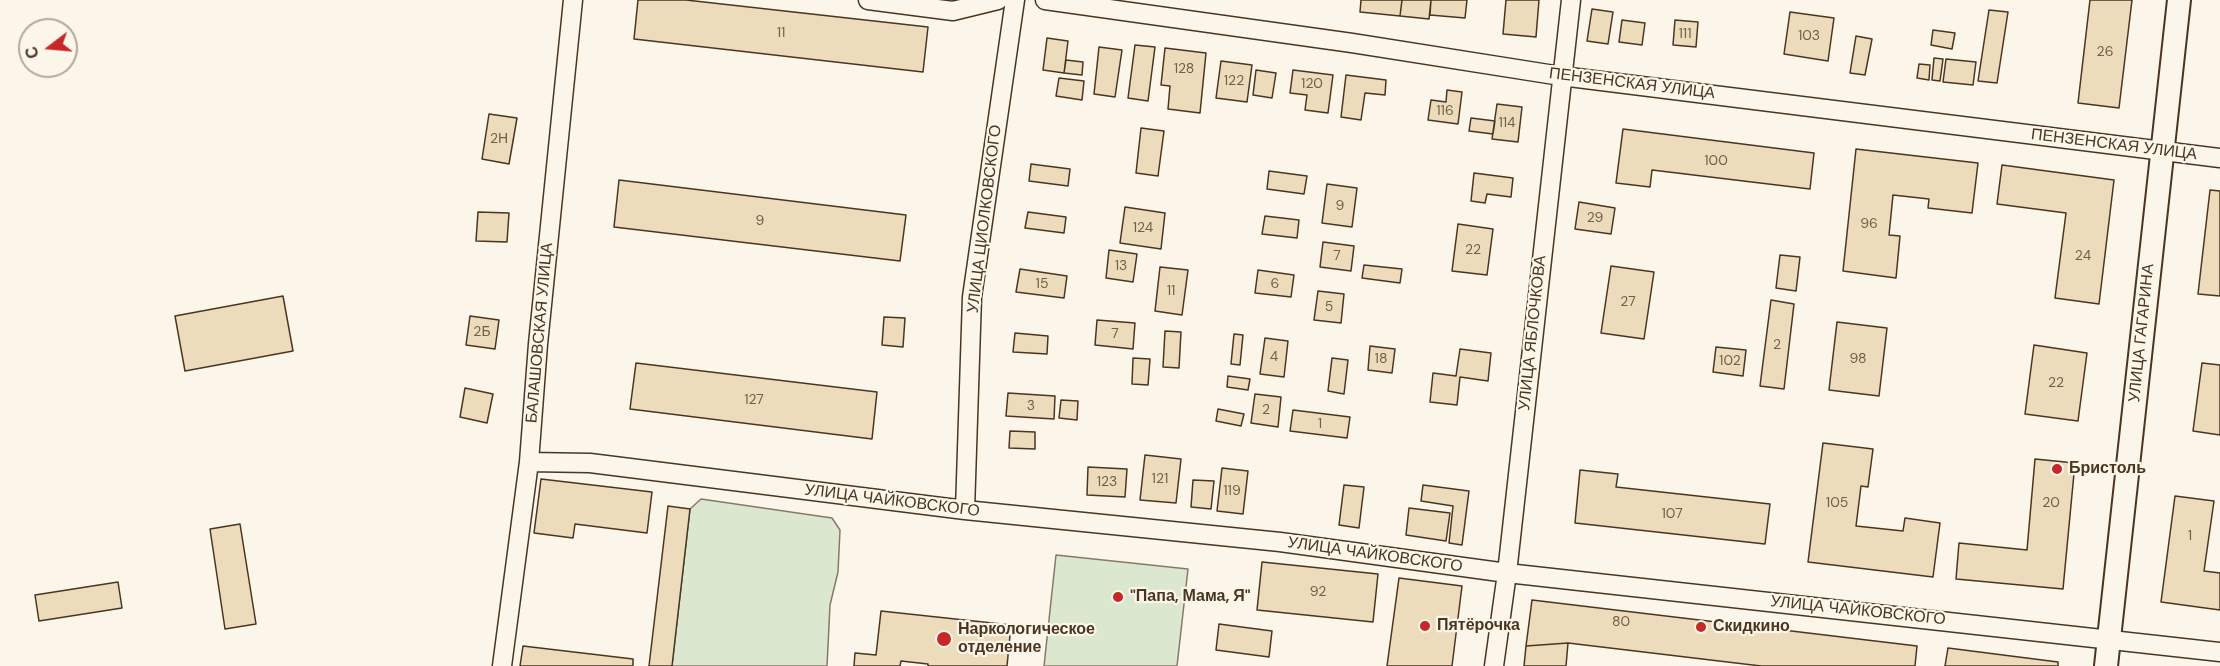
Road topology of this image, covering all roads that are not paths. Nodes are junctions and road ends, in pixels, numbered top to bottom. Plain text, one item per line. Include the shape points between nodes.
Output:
1 (573, 0) edge
2 (868, 0) edge
3 (998, 0) edge
4 (1015, 0) edge
5 (1045, 0) edge
6 (1571, 0) edge
7 (2179, 0) edge
8 (1561, 76) junction
9 (2161, 150) junction
10 (2220, 158) edge
11 (530, 462) junction
12 (965, 510) junction
13 (1507, 573) junction
14 (2109, 639) junction
15 (2220, 652) edge
16 (502, 666) edge
17 (1494, 666) edge
18 (2106, 666) edge

1 - 11 street, БАЛАШОВСКАЯ УЛИЦА via 539,332
2 - 3 street via 953,11
4 - 12 street, УЛИЦА ЦИОЛКОВСКОГО via 972,297
5 - 8 street, ПЕНЗЕНСКАЯ УЛИЦА
6 - 8 street, УЛИЦА ЯБЛОЧКОВА
7 - 9 street, УЛИЦА ГАГАРИНА
8 - 9 street, ПЕНЗЕНСКАЯ УЛИЦА
8 - 13 street, УЛИЦА ЯБЛОЧКОВА
9 - 10 street, ПЕНЗЕНСКАЯ УЛИЦА
9 - 14 street, УЛИЦА ГАГАРИНА
11 - 12 street, УЛИЦА ЧАЙКОВСКОГО via 590,463
11 - 16 street, БАЛАШОВСКАЯ УЛИЦА
12 - 13 street, УЛИЦА ЧАЙКОВСКОГО via 1280,542
13 - 14 street, УЛИЦА ЧАЙКОВСКОГО
13 - 17 street, УЛИЦА ЯБЛОЧКОВА
14 - 15 street, УЛИЦА ЧАЙКОВСКОГО
14 - 18 street, УЛИЦА ГАГАРИНА

